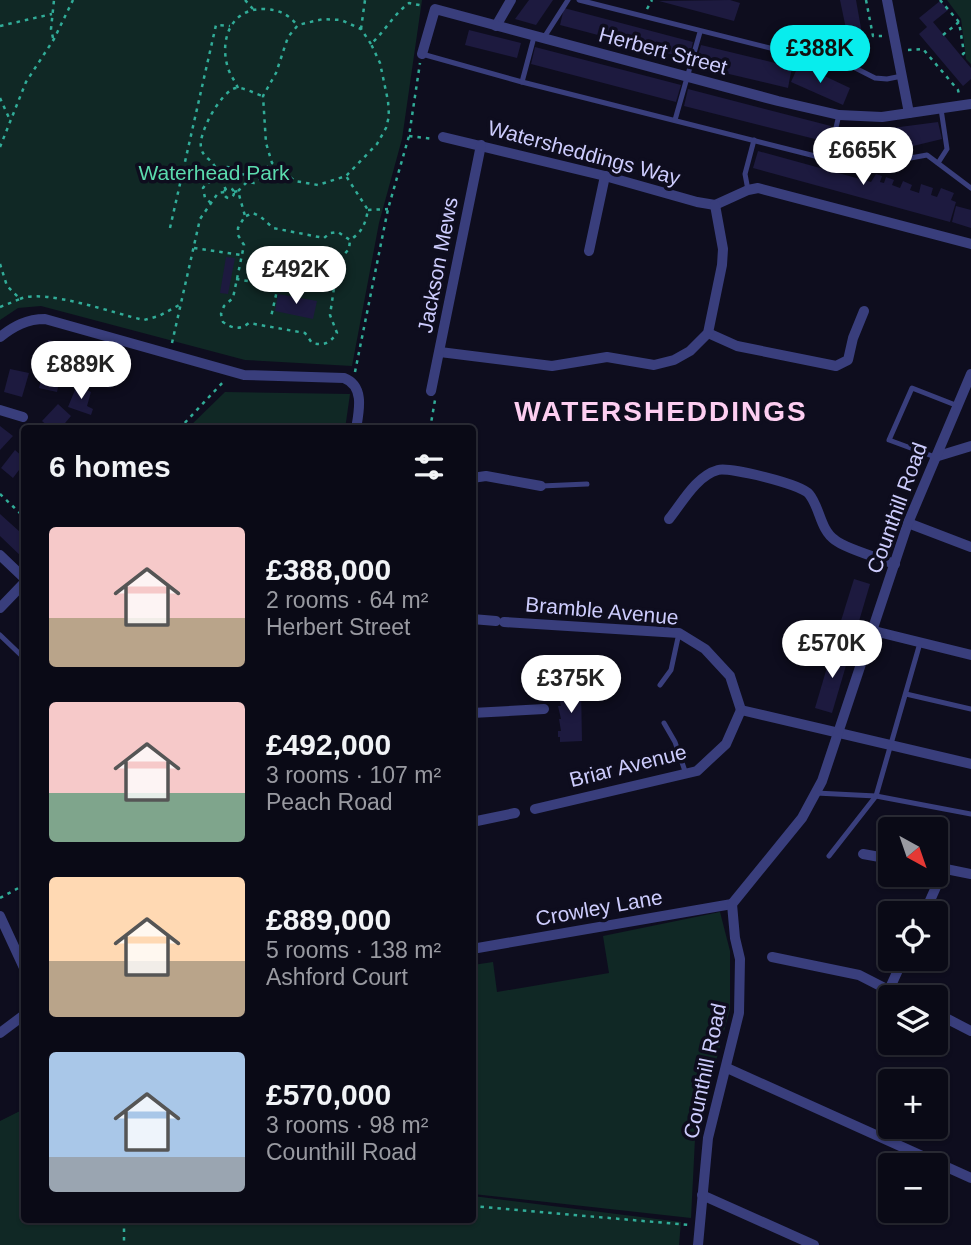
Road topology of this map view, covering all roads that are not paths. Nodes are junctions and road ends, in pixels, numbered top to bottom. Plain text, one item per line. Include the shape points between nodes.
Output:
1 (511, 0) edge
2 (568, 0) edge
3 (579, 0) edge
4 (887, 0) edge
5 (435, 5) edge
6 (496, 26) junction
7 (700, 32) junction
8 (539, 38) junction
9 (422, 54) joint
10 (902, 76) junction
11 (688, 78) junction
12 (522, 82) junction
13 (971, 104) edge
14 (941, 109) junction
15 (909, 113) junction
16 (839, 115) junction
17 (675, 121) junction
18 (443, 137) road end
19 (754, 140) junction
20 (481, 145) junction
21 (829, 156) junction
22 (938, 163) junction
23 (605, 176) junction
24 (971, 188) edge
25 (748, 190) junction
26 (715, 205) junction
27 (971, 244) edge
28 (589, 251) dead end
29 (864, 311) dead end
30 (708, 333) junction
31 (0, 337) edge
32 (440, 352) junction
33 (971, 374) edge
34 (430, 391) road end
35 (958, 406) junction
36 (0, 410) edge
37 (23, 417) dead end
38 (356, 425) edge
39 (971, 446) edge
40 (935, 457) junction
41 (476, 477) edge
42 (587, 484) dead end
43 (541, 486) joint
44 (669, 519) dead end
45 (908, 523) junction
46 (971, 547) edge
47 (0, 555) edge
48 (894, 564) junction
49 (21, 578) edge
50 (21, 584) edge
51 (0, 608) edge
52 (476, 619) edge
53 (874, 631) junction
54 (679, 633) junction
55 (0, 635) edge
56 (920, 643) junction
57 (971, 654) edge
58 (21, 655) edge
59 (660, 685) dead end
60 (906, 694) junction
61 (544, 709) dead end
62 (971, 709) edge
63 (741, 710) junction
64 (476, 713) edge
65 (664, 723) dead end
66 (838, 732) junction
67 (892, 745) junction
68 (971, 764) edge
69 (685, 774) junction
70 (816, 793) junction
71 (876, 796) junction
72 (535, 809) dead end
73 (515, 813) dead end
74 (971, 814) edge
75 (476, 821) edge
76 (863, 853) dead end
77 (830, 856) dead end
78 (878, 856) edge
79 (948, 870) edge
80 (971, 874) edge
81 (732, 904) junction
82 (0, 916) edge
83 (21, 948) edge
84 (476, 948) edge
85 (772, 957) dead end
86 (879, 985) edge
87 (21, 1017) edge
88 (948, 1019) edge
89 (971, 1031) edge
90 (0, 1033) edge
91 (727, 1068) junction
92 (971, 1178) edge
93 (702, 1195) junction
94 (698, 1245) edge
95 (814, 1245) edge

1 - 6 street
2 - 8 lane
3 - 7 lane
4 - 10 street
5 - 6 street, Herbert Street
5 - 9 street
6 - 8 street, Herbert Street
7 - 10 lane via 794,54 806,43 875,78
7 - 11 lane
8 - 11 street, Herbert Street
8 - 12 lane
9 - 12 lane
10 - 15 street
11 - 16 street, Herbert Street
11 - 17 lane
12 - 17 lane
13 - 14 street, Herbert Street
14 - 15 street, Herbert Street
14 - 22 lane via 947,149
15 - 16 street, Herbert Street
16 - 21 lane
17 - 19 lane
18 - 20 street, Watersheddings Way
19 - 21 lane
19 - 25 lane via 745,174
20 - 23 street, Watersheddings Way
20 - 32 street, Jackson Mews
21 - 22 lane via 888,162 928,155
22 - 24 lane
23 - 26 street, Watersheddings Way
23 - 28 street
25 - 26 street
25 - 27 street via 758,188
26 - 30 street via 723,249
29 - 30 street via 848,360 836,366 737,346
30 - 32 street via 690,351 654,365 607,357 552,366
31 - 38 street via 17,325 45,319 234,372 350,380 359,396
32 - 34 street, Jackson Mews
33 - 35 street, Counthill Road
35 - 40 street, Counthill Road
35 - 40 lane via 912,388 889,440
36 - 37 street
39 - 40 street
40 - 45 street, Counthill Road
41 - 43 street
42 - 43 lane
44 - 48 street via 700,480 719,470 789,482 810,494 835,540
45 - 46 street
45 - 48 street, Counthill Road
47 - 49 street
48 - 53 street, Counthill Road
50 - 51 street
52 - 54 street, Bramble Avenue
53 - 56 street
53 - 66 street, Counthill Road
54 - 59 lane via 671,670
54 - 63 street, Bramble Avenue via 705,649 730,676
55 - 58 lane
56 - 57 street
56 - 60 lane
60 - 62 lane
60 - 67 lane
61 - 64 street
63 - 66 street
63 - 69 street, Briar Avenue via 726,744 697,771
65 - 69 lane
66 - 67 street
66 - 70 street, Counthill Road
67 - 68 street
67 - 71 lane
69 - 72 street, Briar Avenue
70 - 71 lane
70 - 81 street, Counthill Road via 802,818
71 - 74 lane
71 - 77 lane
73 - 75 street
76 - 78 street
79 - 80 street
81 - 84 street, Crowley Lane
81 - 91 street, Counthill Road via 741,986
82 - 83 street
85 - 86 street via 859,975
87 - 90 street
88 - 89 street
91 - 92 street
91 - 93 street, Counthill Road via 708,1138
93 - 94 street, Counthill Road
93 - 95 street

